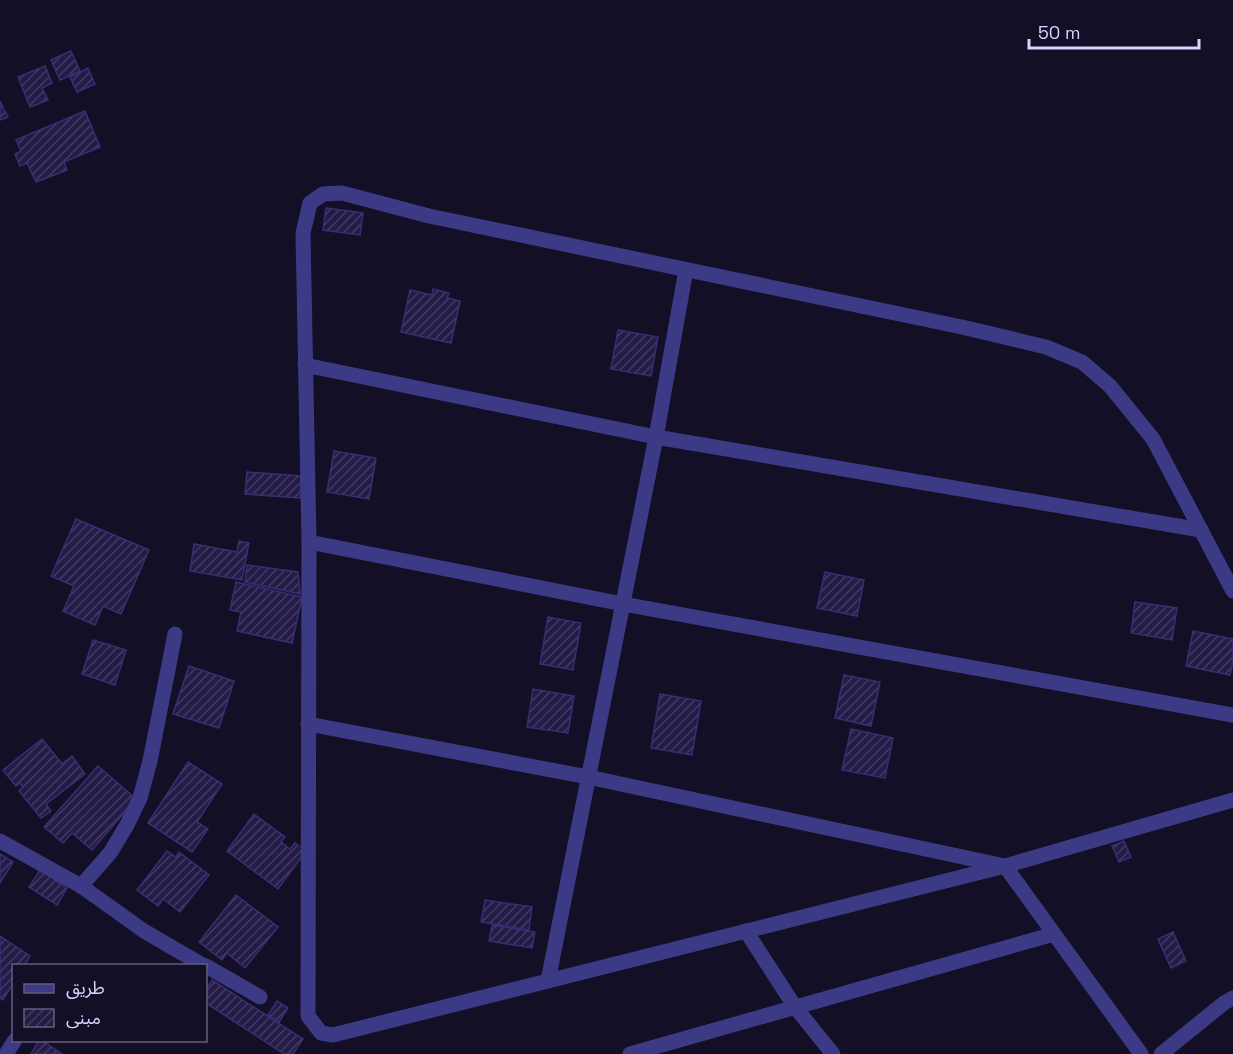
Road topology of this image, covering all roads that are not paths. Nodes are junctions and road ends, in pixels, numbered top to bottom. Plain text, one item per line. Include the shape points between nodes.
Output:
1 (686, 270) junction
2 (305, 365) junction
3 (656, 437) junction
4 (1201, 530) junction
5 (309, 542) junction
6 (1233, 591) edge
7 (623, 604) junction
8 (175, 634) dead end
9 (1233, 715) edge
10 (308, 724) junction
11 (588, 777) junction
12 (1233, 800) edge
13 (0, 841) edge
14 (1005, 866) junction
15 (81, 886) junction
16 (746, 931) junction
17 (1054, 934) junction
18 (202, 964) edge
19 (207, 967) edge
20 (548, 981) junction
21 (260, 997) dead end
22 (1233, 998) edge
23 (795, 1007) junction
24 (630, 1054) edge
25 (833, 1054) edge
26 (1141, 1054) edge
27 (1161, 1054) edge

1 - 2 street via 429,216 342,193 323,194 310,203 303,233
1 - 3 street
1 - 4 street via 962,327 1046,347 1082,362 1110,386 1153,439
2 - 3 street
2 - 5 street
3 - 4 street
3 - 7 street
4 - 6 street
5 - 7 street
5 - 10 street
7 - 9 street
7 - 11 street
8 - 15 street via 140,798 110,853
10 - 11 street
10 - 20 street via 308,1016 321,1032 333,1035
11 - 14 street
11 - 20 street
12 - 14 street
13 - 15 street
14 - 16 street
14 - 17 street
15 - 18 street via 144,931
16 - 20 street
16 - 23 street
17 - 23 street
17 - 26 street
19 - 21 street
22 - 27 street
23 - 24 street
23 - 25 street

